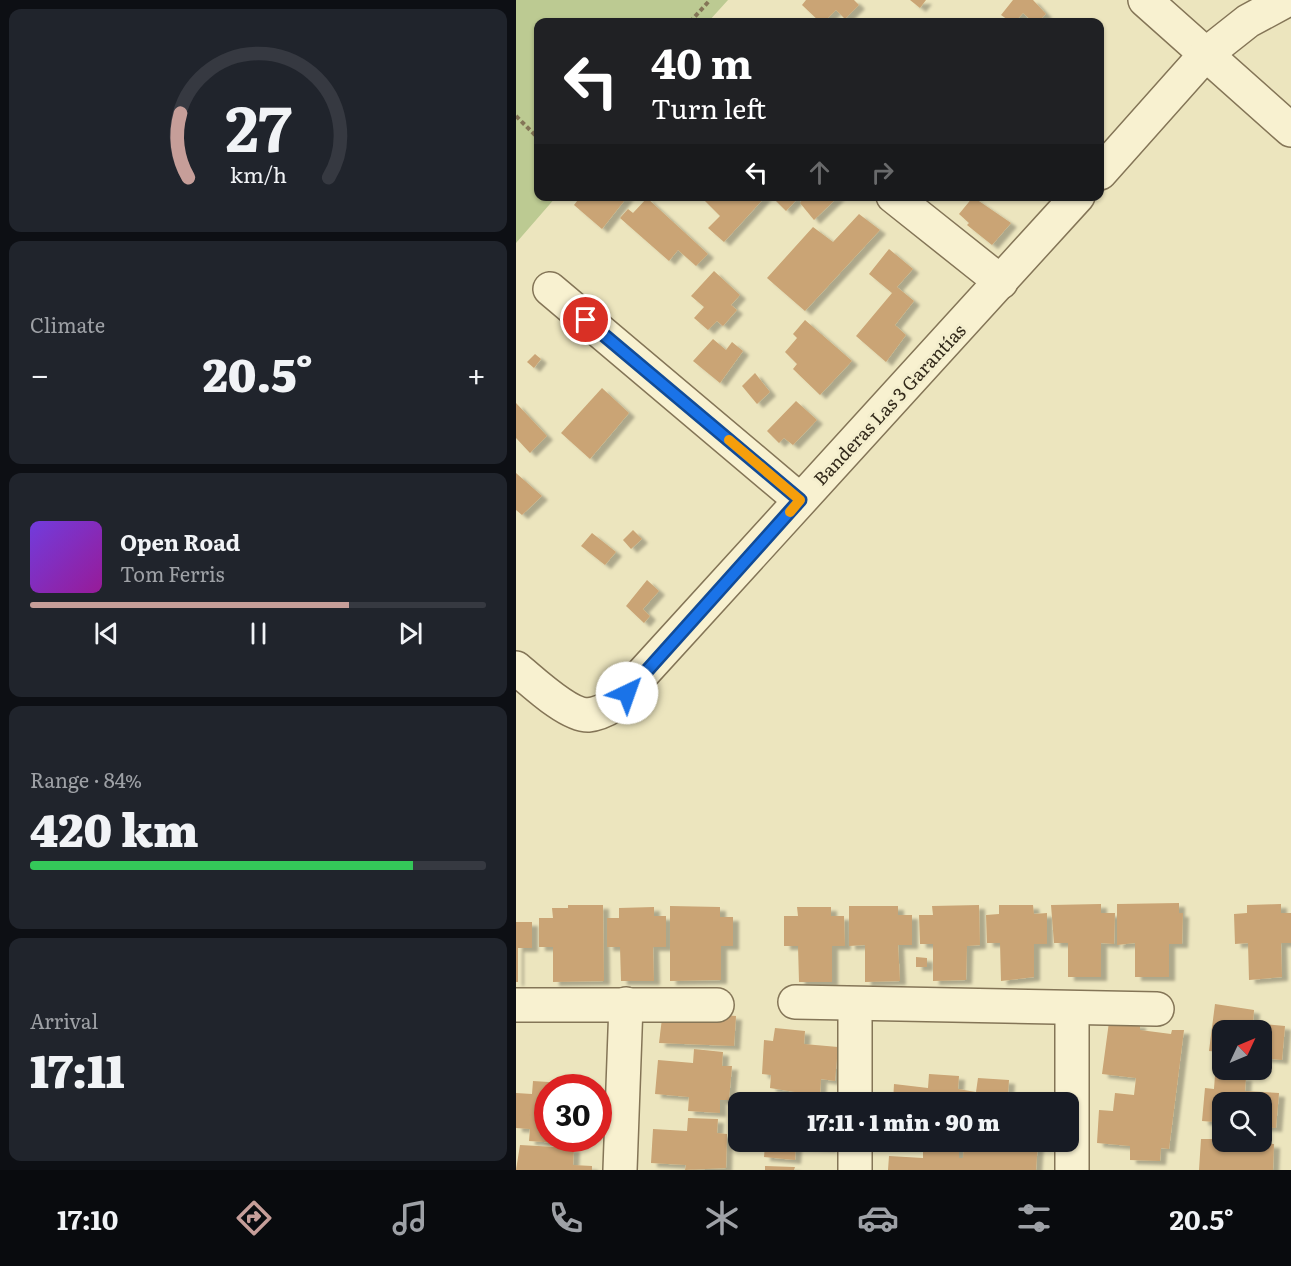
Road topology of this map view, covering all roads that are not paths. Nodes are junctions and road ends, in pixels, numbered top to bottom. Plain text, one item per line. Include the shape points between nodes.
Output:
1 (1145, 0) edge
2 (1287, 0) edge
3 (1205, 55) junction
4 (1291, 130) edge
5 (1104, 169) edge
6 (899, 201) edge
7 (1074, 201) edge
8 (1001, 282) junction
9 (550, 289) dead end
10 (800, 500) junction
11 (516, 668) edge
12 (795, 1002) dead end
13 (626, 1004) junction
14 (855, 1004) junction
15 (516, 1005) edge
16 (717, 1005) dead end
17 (1072, 1008) junction
18 (1157, 1009) dead end
19 (855, 1092) edge
20 (855, 1152) edge
21 (620, 1170) edge
22 (855, 1170) edge
23 (1072, 1170) edge

1 - 3 street
2 - 3 street via 1248,21
3 - 4 street
3 - 5 street
6 - 8 street
7 - 8 street, Banderas Las 3 Garantías
8 - 10 street, Banderas Las 3 Garantías
9 - 10 street
10 - 11 street, Banderas Las 3 Garantías via 627,693 599,713 585,715 564,705
12 - 14 street
13 - 15 street
13 - 16 street
13 - 21 street
14 - 17 street
14 - 19 street
17 - 18 street
17 - 23 street
20 - 22 street

